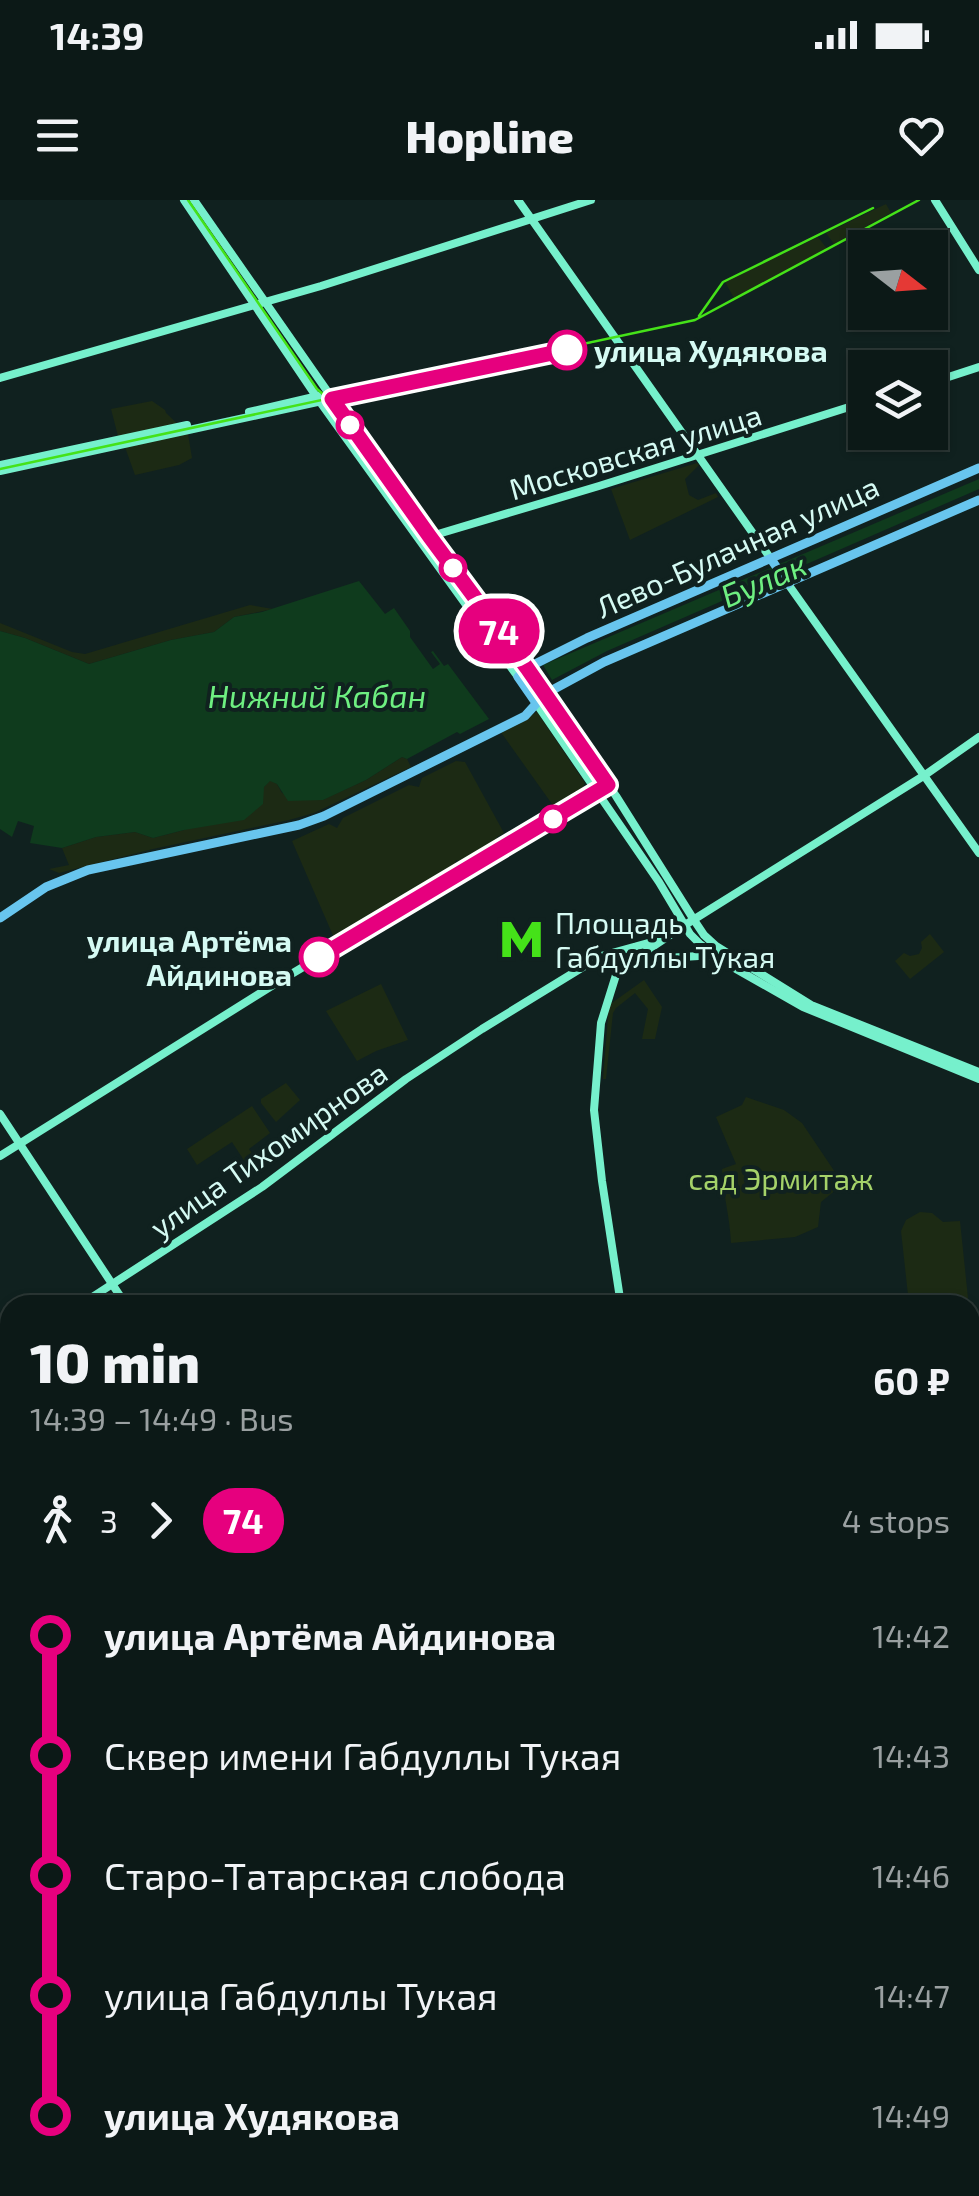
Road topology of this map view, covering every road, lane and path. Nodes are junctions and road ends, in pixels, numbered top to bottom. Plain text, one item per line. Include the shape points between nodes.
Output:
1 (184, 200) edge
2 (194, 200) edge
3 (518, 200) edge
4 (591, 200) edge
5 (935, 200) edge
6 (531, 220) junction
7 (979, 270) edge
8 (260, 304) junction
9 (979, 368) edge
10 (948, 377) edge
11 (0, 378) edge
12 (330, 396) junction
13 (318, 399) junction
14 (848, 407) edge
15 (698, 455) junction
16 (0, 468) edge
17 (979, 468) edge
18 (979, 500) edge
19 (430, 537) junction
20 (418, 538) junction
21 (772, 561) junction
22 (786, 581) junction
23 (527, 668) junction
24 (518, 677) junction
25 (545, 694) junction
26 (536, 703) junction
27 (979, 737) edge
28 (925, 774) junction
29 (608, 785) junction
30 (597, 792) junction
31 (979, 854) edge
32 (0, 915) edge
33 (689, 923) junction
34 (668, 937) junction
35 (715, 956) junction
36 (598, 959) junction
37 (634, 960) junction
38 (616, 975) junction
39 (979, 1075) edge
40 (0, 1114) edge
41 (19, 1144) junction
42 (0, 1156) edge
43 (112, 1285) junction
44 (96, 1295) edge
45 (119, 1295) edge
46 (619, 1295) edge

1 - 8 main road
2 - 8 main road
3 - 6 main road
4 - 6 main road
5 - 7 main road
6 - 8 main road
6 - 15 main road
8 - 11 main road
8 - 12 main road
8 - 13 main road
9 - 10 main road
12 - 13 main road
12 - 19 main road
13 - 16 main road
13 - 20 main road
14 - 15 main road, Московская улица
15 - 19 main road, Московская улица
15 - 21 main road
17 - 21 main road, Лево-Булачная улица
18 - 22 main road
19 - 20 main road, Московская улица
19 - 23 main road
20 - 24 main road
21 - 22 main road
21 - 23 main road, Лево-Булачная улица
22 - 25 main road
22 - 28 main road
23 - 24 main road, Лево-Булачная улица
23 - 25 main road
24 - 26 main road
25 - 26 main road
25 - 29 main road
26 - 30 main road
26 - 32 main road via 525,716 324,816 88,870
27 - 28 main road
28 - 31 main road
28 - 33 main road
29 - 30 main road
29 - 33 main road
30 - 33 main road
30 - 41 main road
33 - 34 main road
33 - 35 main road via 695,939
33 - 39 main road via 811,1005
34 - 36 main road, улица Тихомирнова
34 - 37 main road
35 - 37 main road
35 - 39 main road via 820,1016
36 - 37 main road
36 - 38 main road via 611,962
36 - 43 main road, улица Тихомирнова via 386,1093 262,1187
37 - 38 main road
38 - 46 main road via 600,1022 594,1110
40 - 41 main road
41 - 42 main road
41 - 43 main road
43 - 44 main road, улица Тихомирнова
43 - 45 main road

